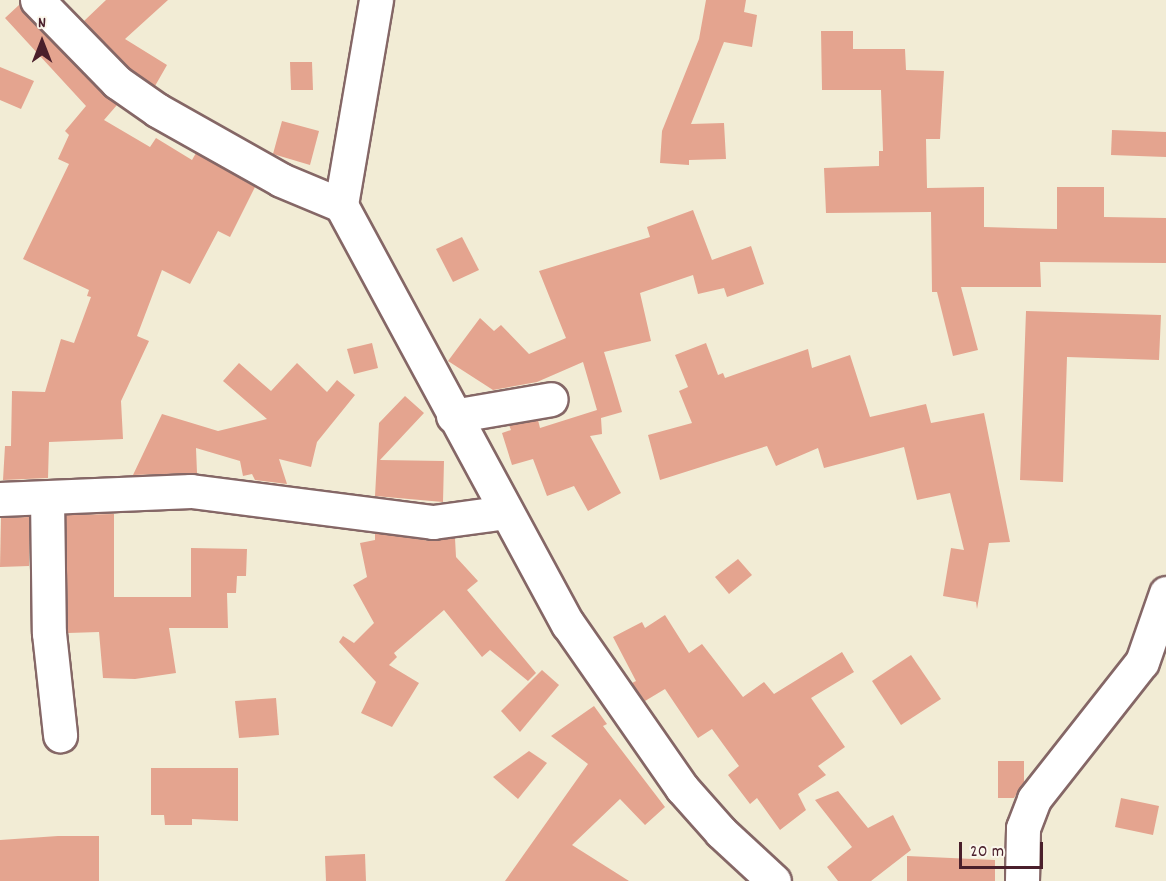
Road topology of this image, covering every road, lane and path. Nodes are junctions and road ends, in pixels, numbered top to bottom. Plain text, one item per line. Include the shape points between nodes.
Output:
1 (37, 0) edge
2 (376, 0) edge
3 (341, 205) junction
4 (551, 399) dead end
5 (453, 416) junction
6 (47, 498) junction
7 (0, 499) edge
8 (506, 512) junction
9 (1166, 593) edge
10 (60, 735) dead end
11 (774, 881) edge
12 (1022, 881) edge

1 - 3 street via 117,81 157,110 281,180
2 - 3 street
3 - 5 street
4 - 5 street
5 - 8 street
6 - 7 street
6 - 8 street via 191,491 432,522
6 - 10 street via 49,633
8 - 11 street via 568,624 682,788 721,832
9 - 12 street via 1142,662 1034,799 1023,828

